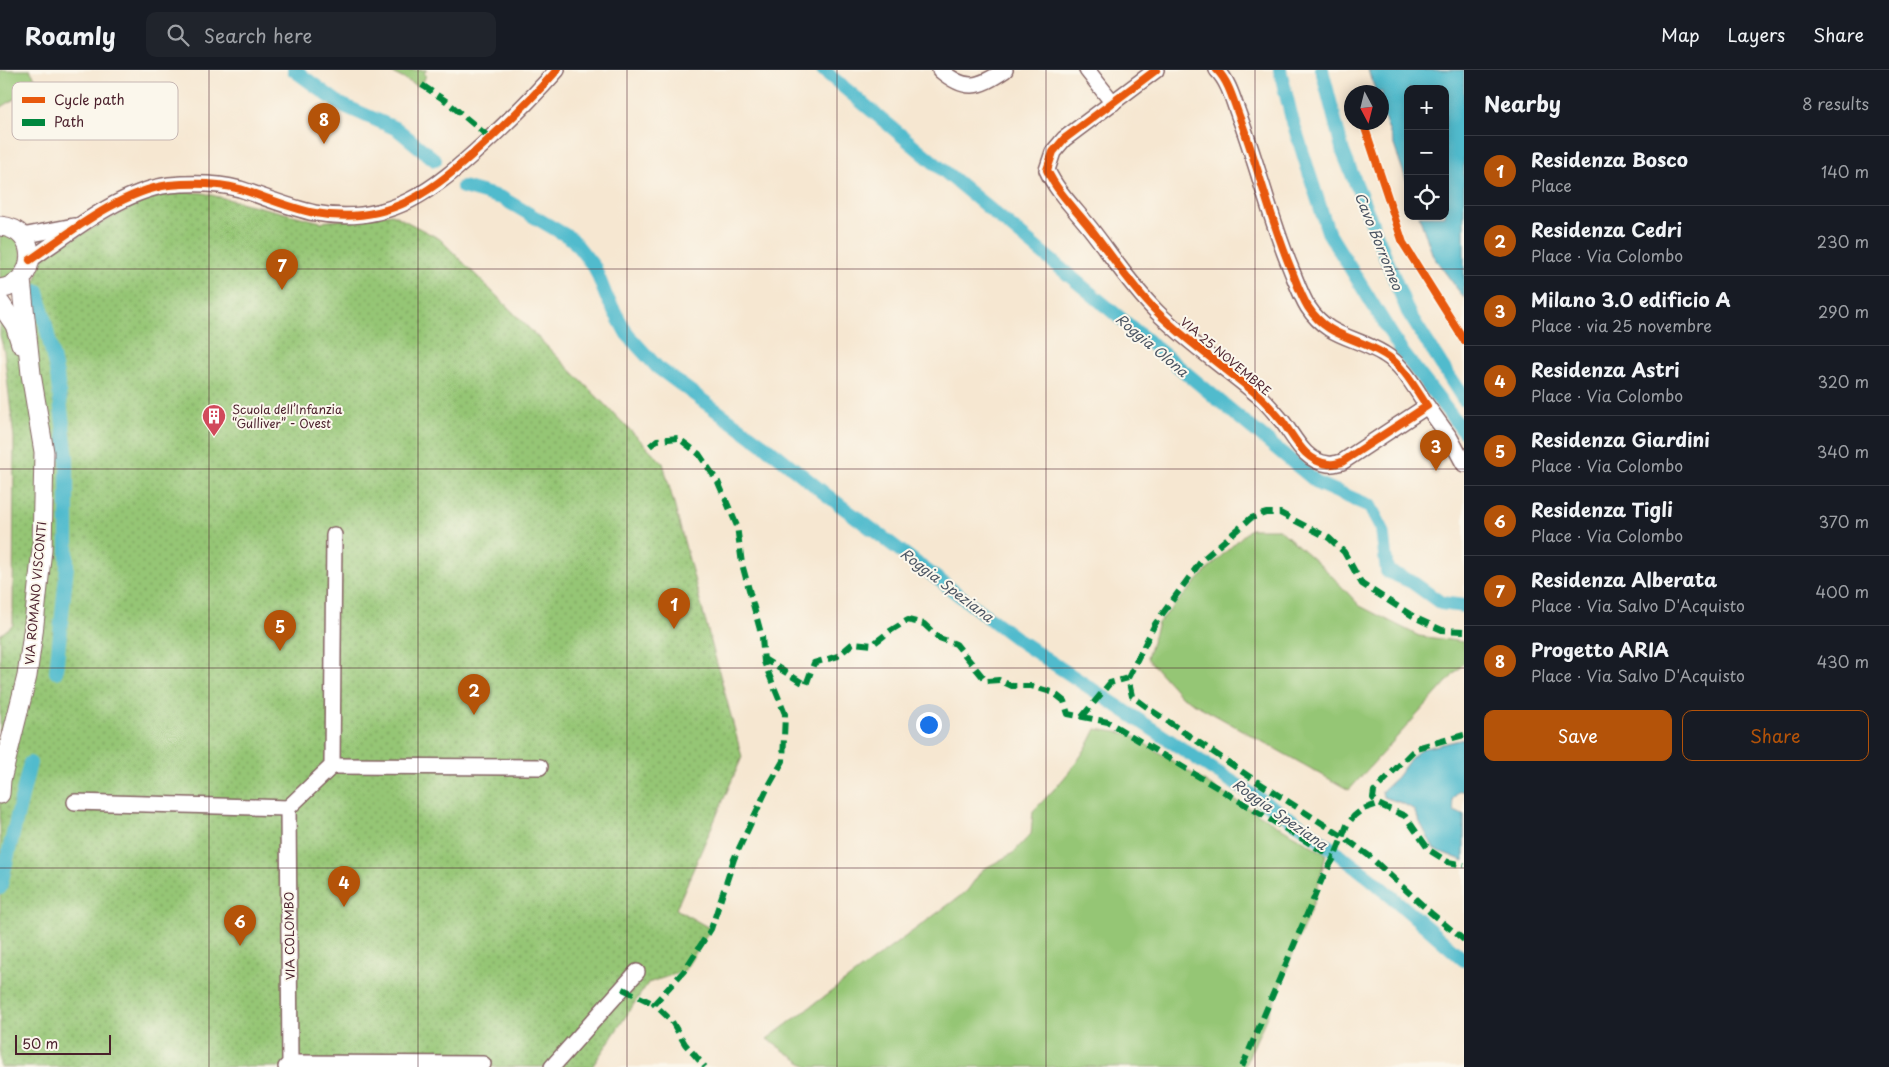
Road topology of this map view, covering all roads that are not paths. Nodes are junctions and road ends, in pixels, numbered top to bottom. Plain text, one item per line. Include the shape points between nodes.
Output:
1 (557, 70) edge
2 (940, 70) edge
3 (1005, 70) edge
4 (1087, 70) edge
5 (1156, 70) edge
6 (1217, 70) edge
7 (1112, 103) junction
8 (81, 224) junction
9 (0, 226) edge
10 (22, 236) junction
11 (30, 260) junction
12 (21, 280) junction
13 (0, 289) edge
14 (0, 303) edge
15 (31, 374) junction
16 (1427, 406) junction
17 (1464, 464) edge
18 (334, 535) dead end
19 (332, 766) junction
20 (540, 767) dead end
21 (0, 780) edge
22 (0, 794) edge
23 (75, 802) dead end
24 (288, 808) junction
25 (637, 972) dead end
26 (482, 1064) dead end
27 (288, 1065) edge
28 (552, 1067) edge

1 - 8 street via 455,171 426,193 398,206 353,216 316,213 238,189 208,184 167,186 126,199
2 - 3 street via 958,83 970,86 986,83
4 - 7 street
5 - 7 street, VIA 25 NOVEMBRE
6 - 16 street via 1227,85 1279,241 1307,306 1328,330 1386,355 1407,376
7 - 16 street, VIA 25 NOVEMBRE via 1064,139 1053,152 1047,170 1123,273 1156,311 1206,356 1260,397 1282,421 1299,447 1316,461 1329,465 1342,462
8 - 10 street
8 - 11 street
9 - 10 street
10 - 11 street via 27,243
11 - 12 street
12 - 13 street
12 - 15 street, VIA ROMANO VISCONTI
14 - 15 street, VIA ROMANO VISCONTI via 15,325
15 - 21 street, VIA ROMANO VISCONTI via 44,452 42,549 27,676
16 - 17 street
18 - 19 street
19 - 20 street
19 - 24 street
21 - 22 street, VIA ROMANO VISCONTI
23 - 24 street
24 - 27 street, VIA COLOMBO
25 - 28 street
26 - 27 street, VIA COLOMBO

